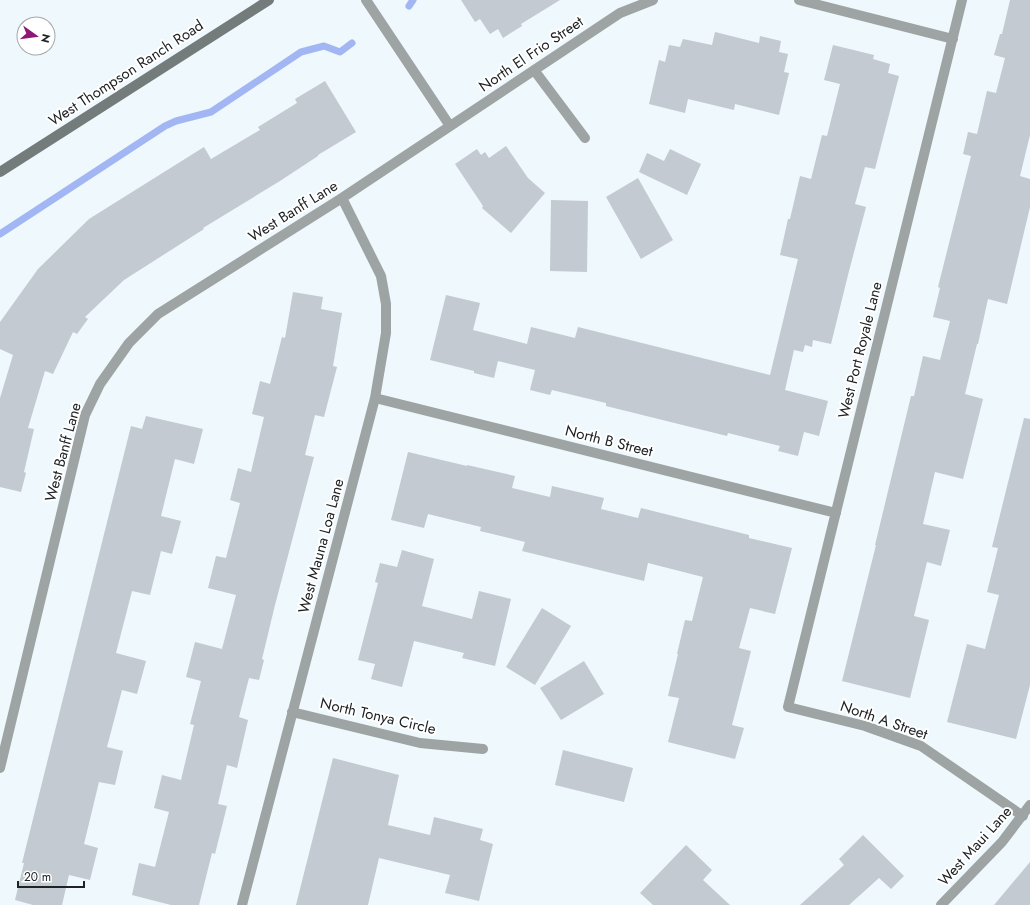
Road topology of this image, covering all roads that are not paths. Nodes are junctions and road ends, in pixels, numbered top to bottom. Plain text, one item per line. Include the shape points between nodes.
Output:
1 (269, 0) edge
2 (366, 0) edge
3 (653, 0) edge
4 (799, 0) edge
5 (962, 0) edge
6 (953, 39) junction
7 (534, 70) junction
8 (450, 126) junction
9 (585, 138) dead end
10 (0, 172) edge
11 (342, 198) junction
12 (375, 398) junction
13 (836, 513) junction
14 (788, 707) joint
15 (292, 712) junction
16 (483, 749) dead end
17 (0, 768) edge
18 (1030, 805) edge
19 (1023, 816) junction
20 (242, 905) edge
21 (941, 905) edge

1 - 10 main road, West Thompson Ranch Road
2 - 8 street
3 - 7 street, North El Frio Street via 620,13
4 - 6 street
5 - 6 street, West Port Royale Lane
6 - 13 street, West Port Royale Lane
7 - 8 street, North El Frio Street
7 - 9 street
8 - 11 street, West Banff Lane
11 - 12 street, West Mauna Loa Lane via 381,276 386,304 386,333
11 - 17 street, West Banff Lane via 158,314 129,343 100,384 85,415
12 - 13 street, North B Street
12 - 15 street, West Mauna Loa Lane
13 - 14 street, West Port Royale Lane
14 - 19 street, North A Street via 865,726 921,746
15 - 16 street, North Tonya Circle via 420,743
15 - 20 street, West Mauna Loa Lane
18 - 19 street, West Maui Lane
19 - 21 street, West Maui Lane via 1002,842

